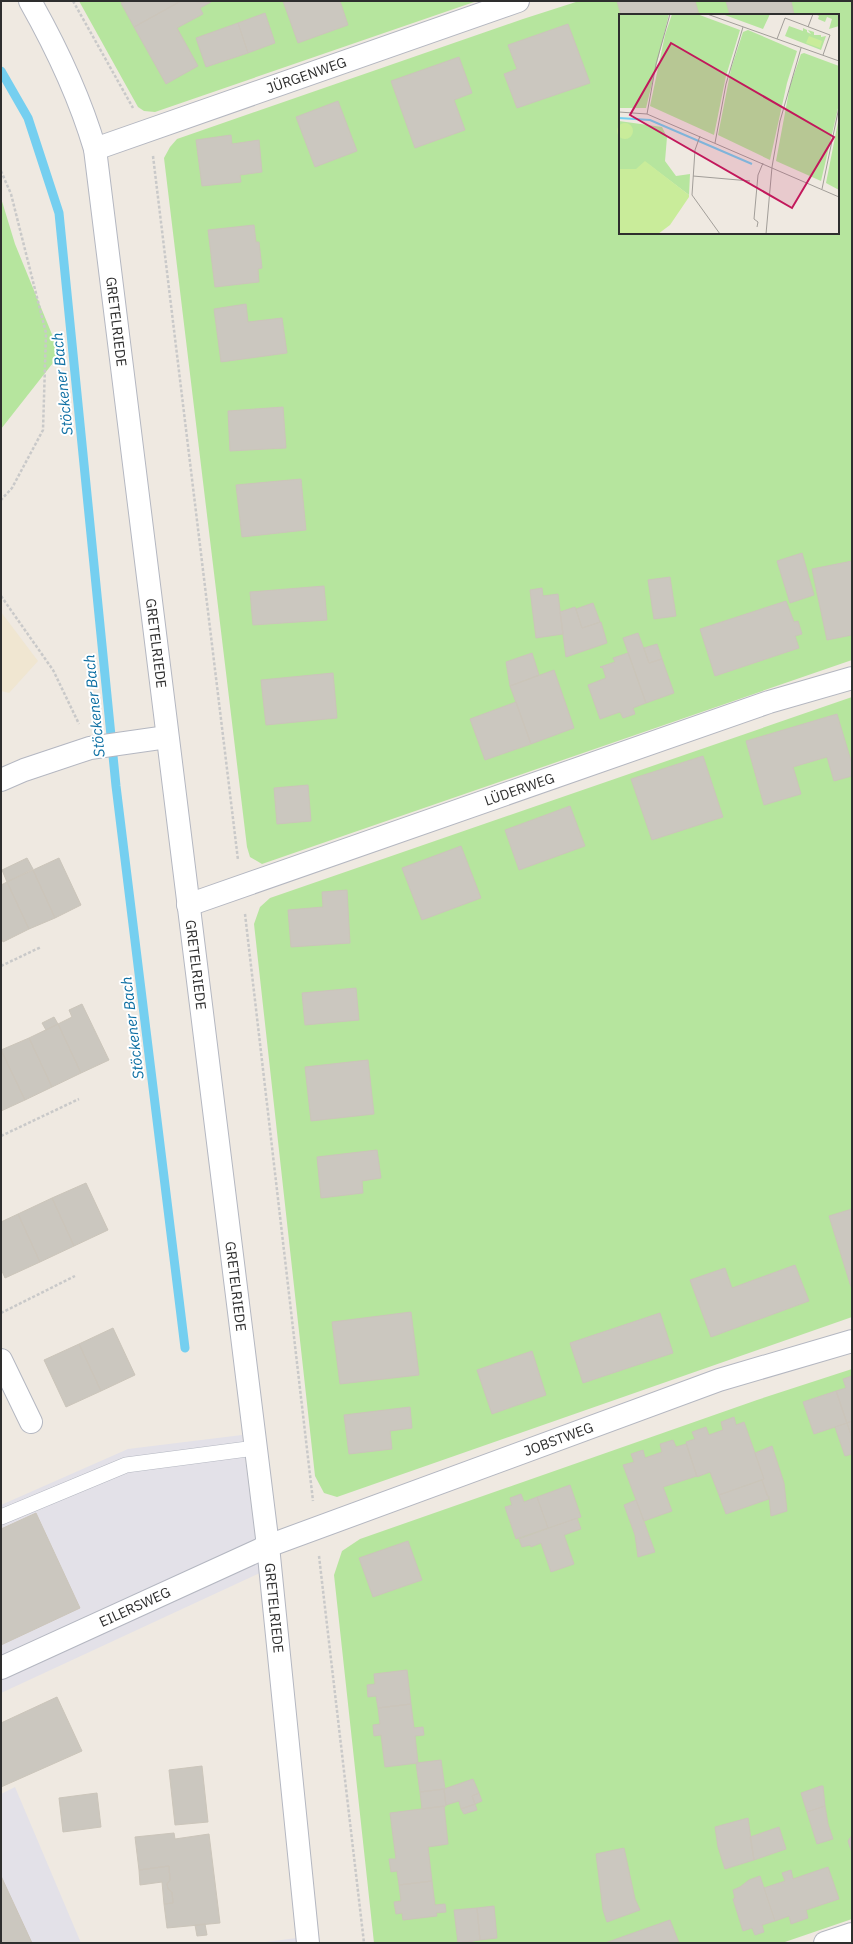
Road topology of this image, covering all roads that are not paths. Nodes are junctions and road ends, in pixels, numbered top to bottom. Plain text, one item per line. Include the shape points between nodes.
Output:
1 (30, 1) edge
2 (518, 1) edge
3 (95, 149) junction
4 (852, 678) edge
5 (158, 738) junction
6 (1, 780) edge
7 (188, 905) junction
8 (852, 1341) edge
9 (1, 1360) edge
10 (31, 1422) dead end
11 (255, 1448) junction
12 (1, 1517) edge
13 (268, 1546) junction
14 (1, 1668) edge
15 (852, 1934) edge
16 (308, 1943) edge
17 (825, 1943) edge

1 - 3 street, GRETELRIEDE via 87,121
2 - 3 street, JÜRGENWEG
3 - 5 street, GRETELRIEDE
4 - 7 street, LÜDERWEG via 769,702
5 - 6 street via 96,747
5 - 7 street, GRETELRIEDE
7 - 11 street, GRETELRIEDE
8 - 13 street, JOBSTWEG via 719,1380
9 - 10 street
11 - 12 lane via 126,1465
11 - 13 street, GRETELRIEDE
13 - 14 street, EILERSWEG
13 - 16 street, GRETELRIEDE
15 - 17 street

